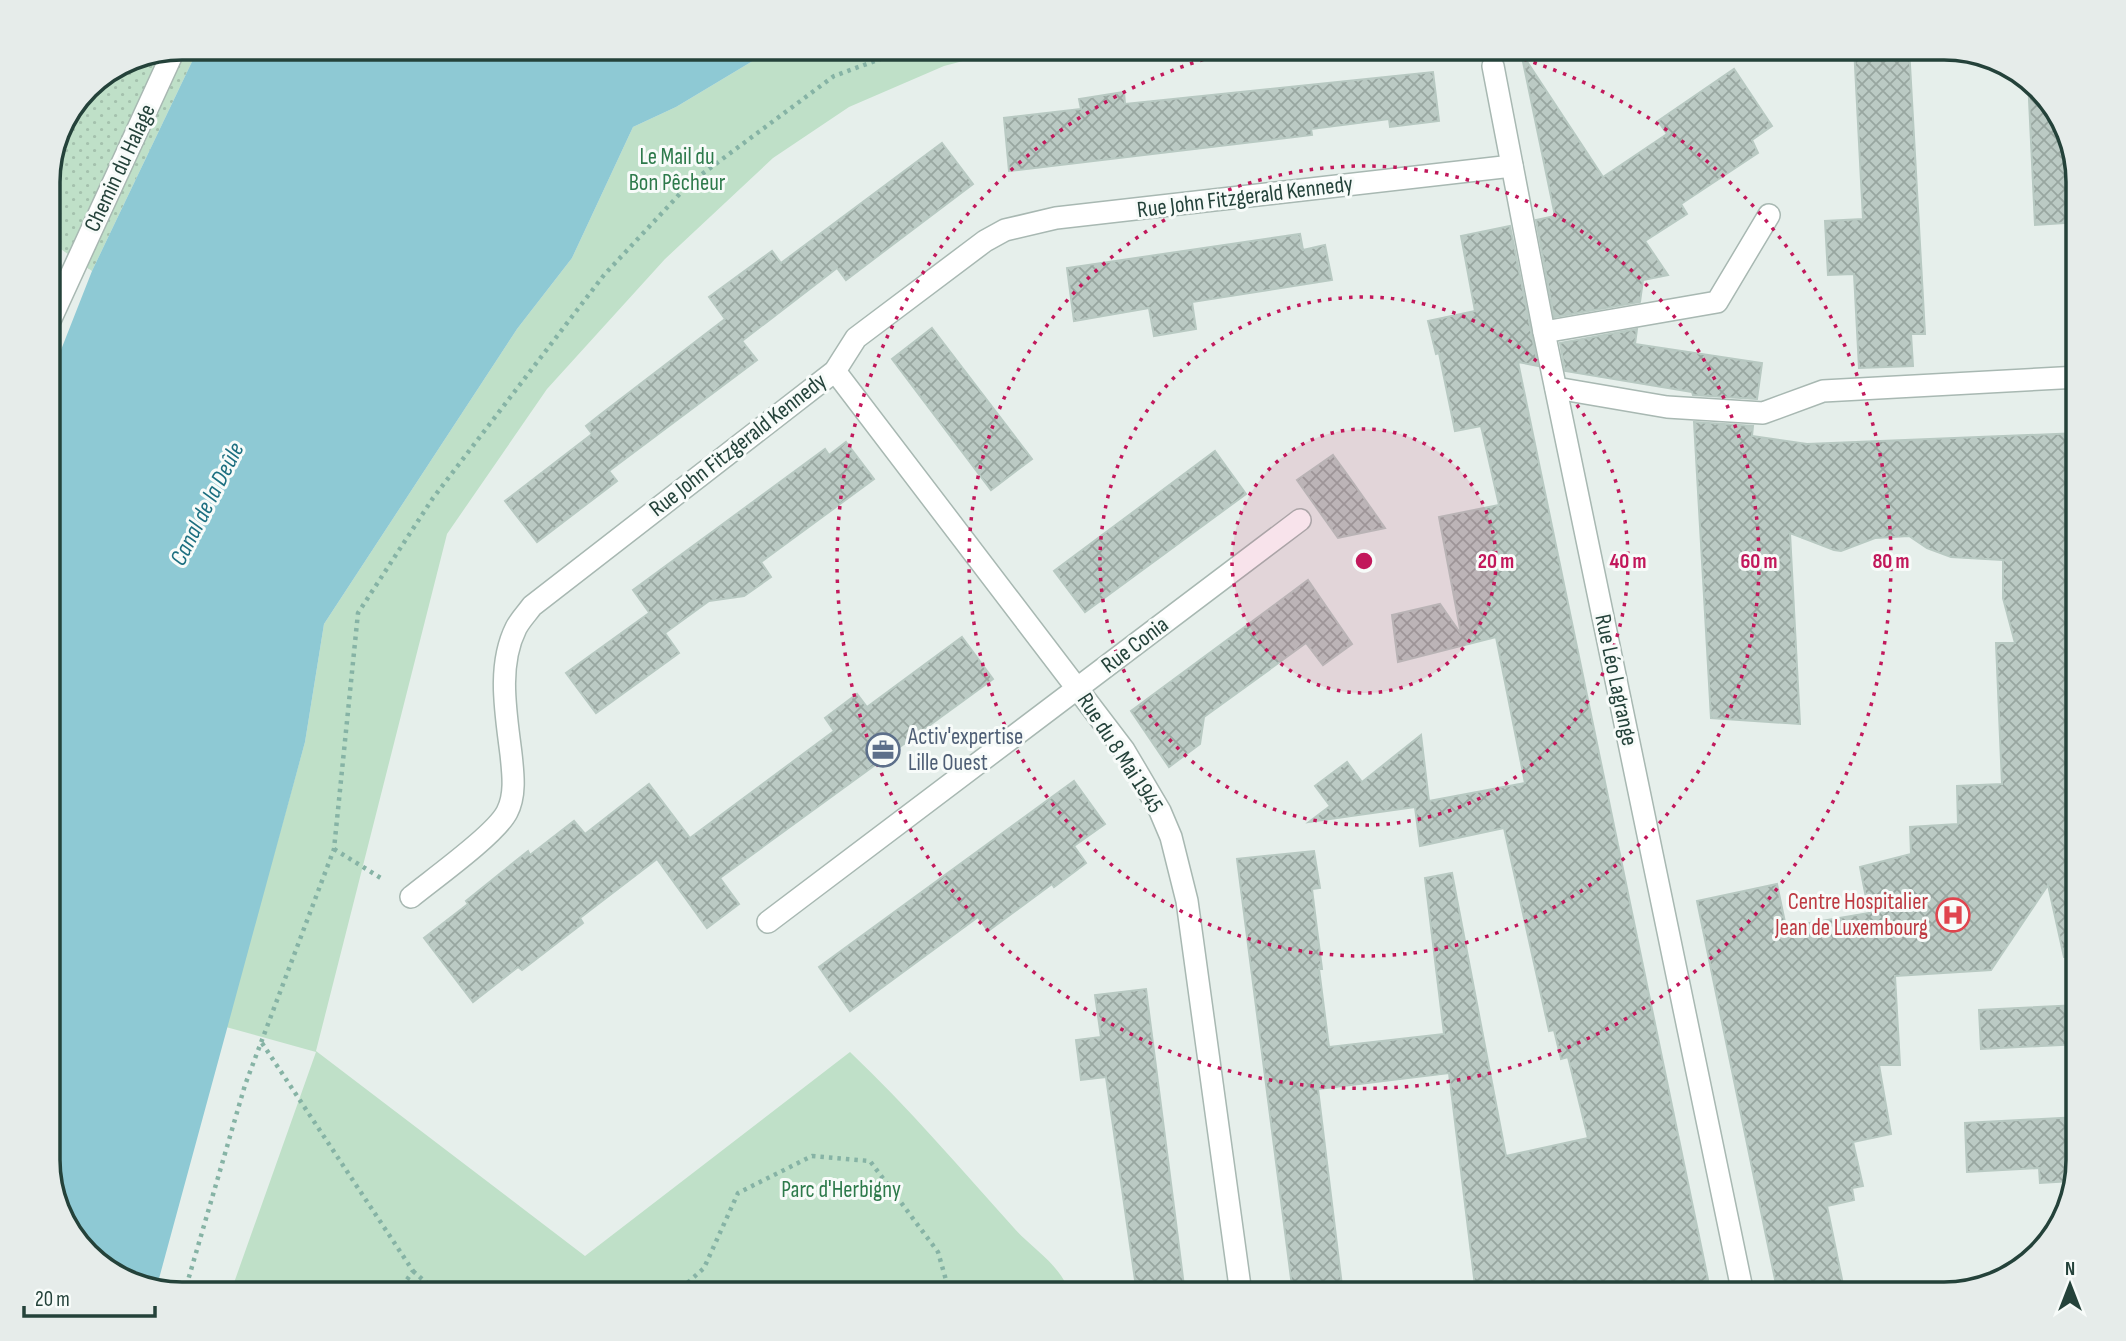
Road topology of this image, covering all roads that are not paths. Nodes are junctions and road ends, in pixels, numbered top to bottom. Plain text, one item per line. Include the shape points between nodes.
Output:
1 (170, 61) edge
2 (1493, 66) dead end
3 (1512, 166) junction
4 (1769, 215) dead end
5 (60, 299) edge
6 (1544, 332) junction
7 (835, 371) junction
8 (2066, 378) edge
9 (1556, 388) junction
10 (1300, 520) dead end
11 (1077, 688) junction
12 (411, 897) road end
13 (768, 922) dead end
14 (1239, 1282) edge
15 (1741, 1282) edge

1 - 5 street, Chemin du Halage
2 - 3 street, Rue Léo Lagrange
3 - 6 street, Rue Léo Lagrange
3 - 7 street, Rue John Fitzgerald Kennedy via 1056,218 1005,230 856,338
4 - 6 street via 1717,302
6 - 9 street, Rue Léo Lagrange
7 - 11 street, Rue du 8 Mai 1945
7 - 12 street, Rue John Fitzgerald Kennedy via 532,606 516,626 504,679 513,782 507,813
8 - 9 street via 1823,391 1763,413 1667,407
9 - 15 street, Rue Léo Lagrange
10 - 11 street, Rue Conia
11 - 13 street, Rue Conia
11 - 14 street, Rue du 8 Mai 1945 via 1143,781 1166,824 1180,868

